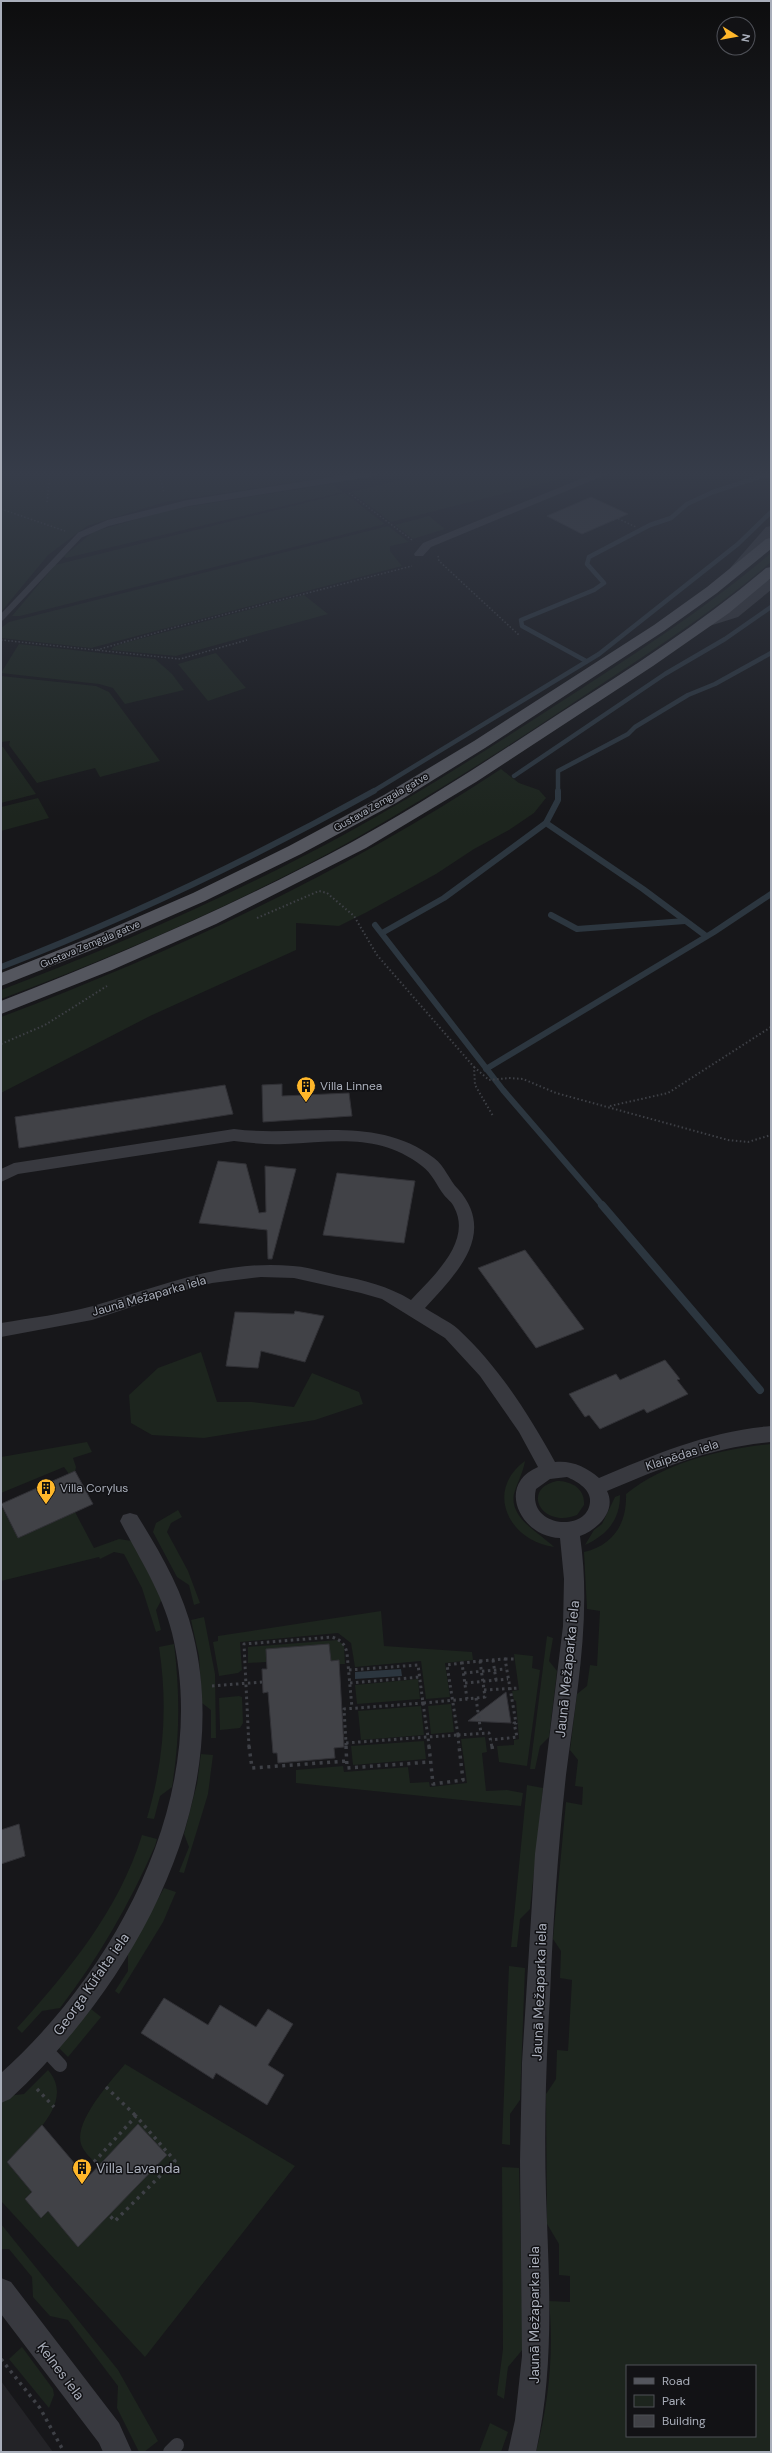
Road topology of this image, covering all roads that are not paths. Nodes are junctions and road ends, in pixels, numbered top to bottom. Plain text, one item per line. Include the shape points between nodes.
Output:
1 (29, 587) edge
2 (714, 587) edge
3 (750, 587) edge
4 (766, 587) edge
5 (1, 618) edge
6 (702, 624) junction
7 (1, 980) edge
8 (1, 1008) edge
9 (1, 1176) edge
10 (414, 1308) junction
11 (1, 1330) edge
12 (771, 1434) edge
13 (549, 1470) junction
14 (595, 1488) junction
15 (130, 1520) dead end
16 (569, 1532) junction
17 (45, 2049) junction
18 (60, 2065) dead end
19 (1, 2090) edge
20 (1, 2292) edge
21 (118, 2452) edge
22 (522, 2452) edge

1 - 5 lane
2 - 7 main road, Gustava Zemgala gatve via 473,749 390,799 287,855 210,892 73,953
3 - 6 main road
4 - 6 street via 733,614
6 - 8 main road via 583,705 407,817 274,889 140,951
9 - 10 street via 14,1170 49,1163 234,1135 257,1140 351,1134 383,1139 403,1146 429,1163 463,1207 466,1234 458,1259
10 - 11 street, Jaunā Mežaparka iela via 388,1294 361,1286 294,1272 261,1271 212,1277 92,1313
10 - 13 street, Jaunā Mežaparka iela via 451,1333 486,1371 526,1427
12 - 14 street, Klaipēdas iela via 711,1444 637,1469
13 - 14 street via 567,1469 584,1476
13 - 16 street via 534,1477 525,1490 525,1505 533,1519 548,1528
14 - 16 street via 600,1502 596,1517 583,1527
15 - 17 street, Georga Kūfalta iela via 167,1589 183,1634 191,1689 190,1746 184,1787 174,1831 160,1869 111,1960
16 - 22 street, Jaunā Mežaparka iela via 573,1552 575,1609 543,1889 538,1985 533,2191 537,2368 530,2422
17 - 18 lane
17 - 19 street, Georga Kūfalta iela
20 - 21 street, Ķelnes iela via 109,2433

